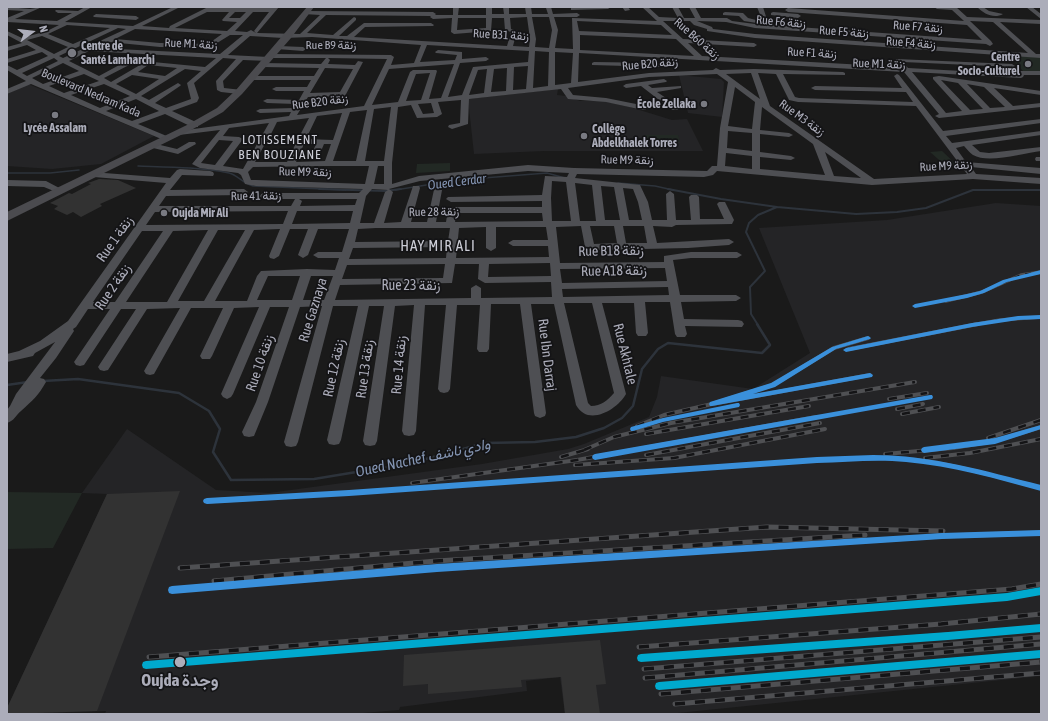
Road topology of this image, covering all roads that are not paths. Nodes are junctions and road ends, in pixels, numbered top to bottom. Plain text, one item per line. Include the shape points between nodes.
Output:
1 (39, 7) edge
2 (89, 7) edge
3 (177, 7) edge
4 (201, 7) edge
5 (434, 7) edge
6 (506, 7) edge
7 (528, 7) edge
8 (549, 7) edge
9 (645, 7) edge
10 (675, 7) edge
11 (692, 7) edge
12 (721, 7) edge
13 (756, 7) edge
14 (760, 7) edge
15 (801, 7) edge
16 (815, 7) edge
17 (937, 7) edge
18 (980, 7) edge
19 (1029, 7) edge
20 (7, 8) edge
21 (210, 8) edge
22 (275, 8) edge
23 (412, 8) edge
24 (573, 8) edge
25 (590, 8) edge
26 (847, 8) edge
27 (954, 8) edge
28 (32, 10) junction
29 (107, 10) dead end
30 (233, 10) junction
31 (251, 10) junction
32 (309, 10) edge
33 (788, 10) junction
34 (58, 11) dead end
35 (488, 11) edge
36 (78, 12) junction
37 (456, 12) edge
38 (611, 12) edge
39 (189, 13) junction
40 (198, 14) junction
41 (325, 14) junction
42 (773, 14) junction
43 (551, 15) junction
44 (854, 15) junction
45 (96, 16) junction
46 (506, 16) junction
47 (529, 16) junction
48 (726, 17) junction
49 (1041, 17) edge
50 (9, 18) edge
51 (320, 19) junction
52 (354, 19) junction
53 (577, 19) junction
54 (766, 19) junction
55 (185, 20) junction
56 (241, 20) junction
57 (599, 20) junction
58 (682, 20) junction
59 (696, 20) junction
60 (966, 20) junction
61 (994, 20) junction
62 (660, 21) junction
63 (861, 21) junction
64 (939, 21) junction
65 (62, 22) junction
66 (416, 22) junction
67 (87, 23) junction
68 (454, 24) junction
69 (461, 24) dead end
70 (475, 24) dead end
71 (489, 24) junction
72 (554, 24) junction
73 (713, 24) junction
74 (120, 25) junction
75 (561, 25) dead end
76 (568, 25) dead end
77 (136, 26) junction
78 (172, 27) junction
79 (430, 28) junction
80 (1002, 28) junction
81 (1010, 28) dead end
82 (53, 30) junction
83 (67, 31) dead end
84 (74, 31) dead end
85 (231, 31) junction
86 (472, 31) junction
87 (904, 31) junction
88 (252, 32) junction
89 (407, 32) dead end
90 (452, 32) junction
91 (754, 32) junction
92 (7, 33) edge
93 (377, 33) dead end
94 (576, 33) junction
95 (42, 34) junction
96 (611, 34) junction
97 (702, 34) dead end
98 (120, 35) junction
99 (291, 35) junction
100 (302, 35) junction
101 (319, 35) junction
102 (142, 36) dead end
103 (660, 36) junction
104 (982, 36) junction
105 (334, 37) junction
106 (171, 38) dead end
107 (179, 38) dead end
108 (679, 39) junction
109 (7, 40) edge
110 (22, 40) junction
111 (108, 40) junction
112 (350, 40) junction
113 (218, 41) junction
114 (326, 42) dead end
115 (623, 42) dead end
116 (989, 42) junction
117 (594, 43) junction
118 (913, 43) junction
119 (446, 44) junction
120 (160, 45) junction
121 (74, 47) junction
122 (511, 47) junction
123 (279, 48) junction
124 (363, 48) junction
125 (532, 48) junction
126 (688, 48) junction
127 (995, 48) junction
128 (7, 49) edge
129 (89, 49) junction
130 (306, 49) junction
131 (319, 49) junction
132 (395, 49) junction
133 (552, 49) junction
134 (660, 49) junction
135 (43, 50) junction
136 (576, 50) junction
137 (116, 51) junction
138 (379, 51) dead end
139 (438, 52) dead end
140 (462, 52) junction
141 (922, 54) junction
142 (1001, 54) junction
143 (55, 56) junction
144 (1038, 56) edge
145 (221, 57) junction
146 (330, 57) junction
147 (432, 57) dead end
148 (698, 57) junction
149 (242, 58) junction
150 (267, 60) junction
151 (491, 60) junction
152 (1007, 60) junction
153 (7, 61) edge
154 (64, 61) junction
155 (823, 61) junction
156 (900, 61) junction
157 (130, 62) junction
158 (148, 63) junction
159 (510, 63) junction
160 (532, 64) junction
161 (90, 65) junction
162 (661, 65) junction
163 (324, 66) junction
164 (358, 66) junction
165 (1012, 66) junction
166 (184, 67) junction
167 (386, 67) junction
168 (7, 68) edge
169 (206, 69) junction
170 (416, 69) junction
171 (906, 69) junction
172 (718, 71) junction
173 (754, 71) junction
174 (678, 72) junction
175 (778, 72) junction
176 (17, 73) junction
177 (131, 73) junction
178 (595, 73) junction
179 (662, 73) junction
180 (806, 73) junction
181 (831, 73) junction
182 (1038, 73) edge
183 (1019, 74) junction
184 (897, 76) junction
185 (912, 76) junction
186 (166, 78) junction
187 (251, 78) junction
188 (316, 78) junction
189 (620, 78) junction
190 (935, 78) junction
191 (1041, 78) edge
192 (30, 80) junction
193 (106, 81) junction
194 (732, 81) junction
195 (960, 81) junction
196 (1026, 81) dead end
197 (7, 82) edge
198 (158, 83) junction
199 (190, 83) junction
200 (642, 84) junction
201 (985, 84) junction
202 (178, 85) junction
203 (574, 85) junction
204 (43, 86) junction
205 (562, 86) junction
206 (626, 86) junction
207 (679, 87) dead end
208 (1010, 87) junction
209 (552, 88) junction
210 (815, 88) junction
211 (276, 89) dead end
212 (529, 90) junction
213 (650, 90) junction
214 (908, 90) junction
215 (7, 92) edge
216 (239, 92) junction
217 (509, 92) junction
218 (1038, 92) edge
219 (66, 94) junction
220 (631, 94) dead end
221 (306, 95) junction
222 (487, 95) junction
223 (135, 97) junction
224 (465, 97) junction
225 (444, 99) junction
226 (267, 101) dead end
227 (434, 101) junction
228 (759, 101) junction
229 (821, 101) junction
230 (424, 102) junction
231 (149, 103) junction
232 (414, 103) junction
233 (398, 104) junction
234 (919, 104) junction
235 (1041, 105) edge
236 (767, 106) junction
237 (1032, 106) junction
238 (369, 107) junction
239 (643, 108) dead end
240 (675, 108) dead end
241 (1011, 108) junction
242 (101, 110) junction
243 (297, 110) junction
244 (347, 110) junction
245 (988, 110) junction
246 (166, 111) junction
247 (260, 111) dead end
248 (968, 113) junction
249 (314, 114) junction
250 (945, 116) junction
251 (292, 117) junction
252 (929, 118) junction
253 (275, 119) junction
254 (1041, 121) edge
255 (132, 124) junction
256 (789, 124) junction
257 (195, 125) junction
258 (227, 126) junction
259 (452, 127) dead end
260 (724, 128) junction
261 (756, 132) junction
262 (179, 133) junction
263 (1041, 133) edge
264 (941, 134) junction
265 (218, 138) junction
266 (166, 139) junction
267 (264, 140) junction
268 (301, 141) junction
269 (321, 141) junction
270 (336, 142) junction
271 (192, 144) dead end
272 (817, 144) junction
273 (966, 144) junction
274 (152, 145) junction
275 (950, 146) junction
276 (790, 147) junction
277 (1041, 149) edge
278 (722, 150) junction
279 (756, 154) junction
280 (1000, 154) junction
281 (982, 155) junction
282 (315, 156) dead end
283 (388, 163) junction
284 (360, 164) junction
285 (374, 164) junction
286 (964, 164) junction
287 (250, 165) junction
288 (290, 165) junction
289 (328, 165) junction
290 (990, 166) junction
291 (721, 168) junction
292 (1019, 169) junction
293 (1041, 171) edge
294 (98, 172) junction
295 (756, 172) junction
296 (245, 175) junction
297 (571, 176) junction
298 (792, 176) junction
299 (973, 176) junction
300 (831, 179) junction
301 (1041, 181) edge
302 (172, 182) junction
303 (873, 182) junction
304 (7, 183) edge
305 (199, 183) junction
306 (215, 183) junction
307 (596, 184) junction
308 (439, 185) dead end
309 (618, 186) junction
310 (416, 188) dead end
311 (240, 190) dead end
312 (388, 190) junction
313 (61, 191) junction
314 (366, 191) junction
315 (164, 193) junction
316 (300, 194) junction
317 (670, 194) dead end
318 (263, 196) dead end
319 (694, 197) dead end
320 (546, 198) junction
321 (451, 199) dead end
322 (722, 204) dead end
323 (295, 207) junction
324 (359, 208) junction
325 (152, 209) junction
326 (202, 209) junction
327 (547, 210) junction
328 (7, 217) edge
329 (696, 223) junction
330 (550, 224) junction
331 (581, 224) junction
332 (601, 224) junction
333 (621, 224) junction
334 (648, 224) junction
335 (672, 224) junction
336 (431, 225) junction
337 (453, 225) junction
338 (491, 225) junction
339 (286, 226) junction
340 (314, 226) junction
341 (354, 226) junction
342 (378, 226) junction
343 (405, 226) junction
344 (190, 227) junction
345 (215, 227) junction
346 (250, 227) junction
347 (139, 228) junction
348 (170, 228) junction
349 (729, 242) dead end
350 (513, 243) dead end
351 (552, 243) junction
352 (453, 244) junction
353 (622, 246) junction
354 (653, 246) junction
355 (491, 248) dead end
356 (689, 250) junction
357 (303, 255) dead end
358 (318, 255) dead end
359 (274, 256) dead end
360 (737, 256) dead end
361 (449, 261) junction
362 (484, 261) junction
363 (343, 263) junction
364 (554, 263) junction
365 (668, 265) junction
366 (307, 272) junction
367 (504, 280) junction
368 (557, 282) junction
369 (672, 284) junction
370 (476, 288) dead end
371 (675, 298) junction
372 (736, 298) dead end
373 (596, 299) junction
374 (639, 299) junction
375 (525, 300) junction
376 (558, 300) junction
377 (452, 301) junction
378 (481, 301) junction
379 (505, 301) junction
380 (330, 302) junction
381 (364, 302) junction
382 (390, 302) junction
383 (420, 302) junction
384 (231, 303) junction
385 (251, 303) junction
386 (266, 303) junction
387 (296, 303) junction
388 (188, 304) junction
389 (208, 304) junction
390 (118, 305) junction
391 (144, 305) junction
392 (171, 305) junction
393 (83, 309) junction
394 (680, 322) junction
395 (72, 324) junction
396 (738, 324) dead end
397 (642, 333) dead end
398 (681, 334) dead end
399 (483, 349) dead end
400 (22, 354) junction
401 (206, 356) dead end
402 (52, 357) junction
403 (7, 358) edge
404 (80, 362) dead end
405 (104, 367) dead end
406 (150, 371) dead end
407 (444, 389) dead end
408 (227, 394) dead end
409 (540, 413) dead end
410 (7, 418) edge
411 (409, 431) dead end
412 (250, 432) dead end
413 (334, 440) dead end
414 (370, 441) dead end
415 (291, 442) dead end

1 - 28 street
2 - 36 street
3 - 77 street
4 - 39 street
5 - 79 street
6 - 46 street
7 - 47 street
8 - 43 street
9 - 62 street, Rue B60 زنقة
10 - 58 street
11 - 59 street
12 - 48 street
13 - 14 street
14 - 54 street
15 - 33 street
16 - 26 street
17 - 27 street
18 - 49 street via 990,14
19 - 49 street
20 - 28 street
21 - 30 street
21 - 40 street
22 - 31 street
22 - 88 street
23 - 32 street
24 - 25 street
24 - 53 street
25 - 38 street
25 - 57 street
26 - 44 street
26 - 60 street
27 - 60 street
28 - 50 street
29 - 45 street
30 - 31 street
30 - 56 street via 225,20
31 - 56 street
32 - 41 street
32 - 99 main road
33 - 42 street
33 - 44 street
34 - 36 street
35 - 37 street
35 - 46 street
35 - 71 street
36 - 65 street
37 - 68 street
37 - 79 street
38 - 57 street
38 - 62 street
39 - 40 street
39 - 55 street via 177,19
40 - 55 street
41 - 51 street
41 - 79 street
42 - 54 street
42 - 63 street
43 - 47 street
43 - 53 street
43 - 72 street
44 - 63 street
44 - 64 street
45 - 67 street
45 - 74 street via 138,16
46 - 47 street
46 - 122 street via 508,30 514,31
47 - 125 street
48 - 73 street
48 - 91 street, Rue F7 زنقة via 730,22
48 - 91 street via 741,14
49 - 61 street
50 - 65 street
51 - 52 street
51 - 100 street
52 - 66 street
52 - 105 street
53 - 57 street
53 - 76 street
53 - 94 street
53 - 96 street via 609,27
54 - 87 street
54 - 91 street
55 - 78 street
56 - 85 street
58 - 59 street
58 - 62 street
59 - 73 street, Rue F5 زنقة via 696,24
60 - 61 street
60 - 64 street
60 - 104 street
61 - 80 street
62 - 108 street, Rue B60 زنقة
63 - 64 street via 943,27
65 - 67 street
65 - 82 street
66 - 79 street
66 - 112 street via 400,25 398,28 361,27
67 - 74 street
67 - 84 street
68 - 69 street
68 - 90 street
70 - 71 street
71 - 86 street via 488,30
72 - 75 street
72 - 133 street
73 - 91 street, Rue F5 زنقة via 709,30
74 - 77 street
74 - 121 street
77 - 78 street
77 - 85 street
77 - 98 street
78 - 85 street
79 - 89 street
79 - 119 street, Rue B31 زنقة
79 - 132 street, Rue B31 زنقة
79 - 170 street
80 - 81 street
80 - 144 street
82 - 83 street
82 - 95 street
85 - 88 street, Rue B31 زنقة
85 - 113 street
86 - 90 street
86 - 140 street
87 - 104 street
87 - 118 street
88 - 99 street, Rue B31 زنقة
88 - 145 street
90 - 119 street
91 - 97 street, Rue F4 زنقة
91 - 108 street
91 - 118 street, Rue F5 زنقة
91 - 118 street, Rue F7 زنقة
91 - 126 street via 756,51
91 - 141 street, Rue F4 زنقة
92 - 110 street
93 - 112 street
94 - 117 street
94 - 136 street
95 - 110 street
95 - 121 street
96 - 103 street
96 - 117 street
98 - 102 street
98 - 111 street
99 - 100 street, Rue B31 زنقة
99 - 123 main road
100 - 101 street, Rue B31 زنقة
101 - 105 street, Rue B31 زنقة
101 - 130 street
103 - 108 street
103 - 134 street
104 - 116 street
105 - 112 street, Rue B31 زنقة
106 - 120 street
107 - 113 street
108 - 126 street, Rue B60 زنقة
109 - 110 street
110 - 128 street
110 - 135 street
111 - 120 street
111 - 129 street
112 - 124 street, Rue B31 زنقة
113 - 120 street via 207,47
114 - 131 street
115 - 117 street
116 - 118 street, Rue F7 زنقة
116 - 127 street
117 - 134 street, Rue B31 زنقة
117 - 136 street, Rue B31 زنقة
117 - 178 street
118 - 127 street
118 - 141 street
118 - 142 street, Rue F5 زنقة
119 - 140 street, Rue B31 زنقة
121 - 143 street
122 - 125 street, Rue B31 زنقة
122 - 140 street, Rue B31 زنقة via 492,38
122 - 159 street
123 - 130 street, Rue B9 زنقة
123 - 150 main road
124 - 131 street, Rue B9 زنقة
124 - 132 street, Rue B9 زنقة
124 - 132 street, Rue B31 زنقة
124 - 146 street, Rue B9 زنقة
124 - 164 street
125 - 133 street, Rue B31 زنقة
125 - 160 street
126 - 148 street, Rue B60 زنقة
127 - 142 street
129 - 137 street, Rue M1 زنقة
129 - 154 street
130 - 131 street, Rue B9 زنقة
132 - 138 street
132 - 167 street
133 - 136 street, Rue B31 زنقة
133 - 209 street
134 - 148 street, Rue B31 زنقة
134 - 162 street
135 - 143 street
135 - 153 street
136 - 203 street
137 - 145 street, Rue M1 زنقة
137 - 161 street
139 - 140 street
140 - 147 street
140 - 151 street
140 - 151 street
140 - 170 street
140 - 225 street
141 - 152 street, Rue F4 زنقة
142 - 144 street, Rue F5 زنقة
142 - 152 street
143 - 154 street
143 - 176 street
145 - 149 street, Rue M1 زنقة
145 - 169 street
146 - 150 street, Rue B9 زنقة
146 - 163 street
148 - 155 street, Rue F1 زنقة
148 - 172 street, Rue B60 زنقة
149 - 150 street, Rue M1 زنقة
149 - 216 street via 219,81 221,90
150 - 163 street
150 - 187 main road
151 - 159 street
151 - 222 street
151 - 224 street via 474,68
152 - 165 street
154 - 161 street
154 - 192 street
155 - 156 street
155 - 171 street, Rue F1 زنقة
155 - 181 street
156 - 165 street
156 - 171 street
157 - 158 street
157 - 161 street
157 - 193 street
158 - 166 street
158 - 177 street
159 - 160 street
159 - 217 street
160 - 212 street
161 - 193 street
161 - 204 street
162 - 178 street
162 - 179 street
163 - 164 street
163 - 188 street
164 - 221 street via 342,94
165 - 183 street
166 - 169 street
166 - 186 street
167 - 170 street
167 - 238 street
168 - 176 street, Boulevard Nedram Kada
169 - 199 street
170 - 230 street via 434,71
170 - 233 street
171 - 183 street, Rue F1 زنقة
171 - 185 street
172 - 173 street, Rue M1 زنقة
172 - 174 street, Rue B20 زنقة
172 - 194 street, Rue M3 زنقة
173 - 175 street, Rue M1 زنقة
173 - 236 street
174 - 179 street, Rue B20 زنقة
174 - 200 street via 678,79
175 - 180 street, Rue M1 زنقة
175 - 229 street via 792,98
176 - 192 street, Boulevard Nedram Kada
177 - 186 street
177 - 193 street
178 - 189 street, Rue B20 زنقة
178 - 203 street, Rue B20 زنقة
179 - 189 street, Rue B20 زنقة
180 - 181 street, Rue M1 زنقة
180 - 210 street
181 - 184 street, Rue M1 زنقة
182 - 183 street, Rue F1 زنقة
182 - 191 street
183 - 196 street
184 - 185 street, Rue M1 زنقة
184 - 214 street
185 - 190 street, Rue M1 زنقة
185 - 250 street
186 - 198 street
187 - 188 street
187 - 216 main road
188 - 221 street
189 - 206 street
190 - 195 street, Rue M1 زنقة
190 - 248 street
192 - 197 street
192 - 204 street, Boulevard Nedram Kada
192 - 215 street
193 - 219 street
193 - 223 street
194 - 228 street, Rue M3 زنقة
194 - 260 street
195 - 201 street, Rue M1 زنقة
195 - 245 street
198 - 202 street
198 - 223 street
199 - 202 street
199 - 246 street via 195,99
200 - 206 street
200 - 213 street
201 - 208 street, Rue M1 زنقة
201 - 241 street
202 - 231 street
203 - 205 street, Rue B20 زنقة
204 - 219 street, Boulevard Nedram Kada
205 - 209 street, Rue B20 زنقة
205 - 239 street via 571,97 606,100
206 - 220 street
207 - 213 street
208 - 218 street, Rue M1 زنقة
208 - 237 street
209 - 212 street, Rue B20 زنقة
210 - 214 street
210 - 229 street
211 - 221 street
212 - 217 street, Rue B20 زنقة
213 - 240 street
214 - 234 street
216 - 257 main road via 220,110
217 - 222 street, Rue B20 زنقة
219 - 242 street, Boulevard Nedram Kada
221 - 226 street
221 - 243 street
222 - 224 street, Rue B20 زنقة
223 - 231 street
223 - 242 street
224 - 225 street, Rue B20 زنقة
224 - 259 street via 464,124
225 - 227 street, Rue B20 زنقة
227 - 230 street, Rue B20 زنقة
227 - 232 street via 437,115 420,116
228 - 236 street, Rue M3 زنقة
228 - 261 street
229 - 234 street
230 - 232 street, Rue B20 زنقة
231 - 246 street
232 - 233 street, Rue B20 زنقة
233 - 238 street, Rue B20 زنقة
233 - 283 street
234 - 252 street
235 - 237 street
236 - 256 street, Rue M3 زنقة
237 - 241 street
238 - 244 street, Rue B20 زنقة
238 - 284 street
241 - 245 street
242 - 255 street, Boulevard Nedram Kada
243 - 247 street
243 - 251 street
244 - 249 street, Rue B20 زنقة
244 - 270 street
245 - 248 street
246 - 255 street
246 - 257 street
248 - 250 street
249 - 251 street, Rue B20 زنقة
249 - 268 street
250 - 252 street
251 - 253 street, Rue B20 زنقة
252 - 264 street
253 - 258 street, Rue B20 زنقة
253 - 267 street
254 - 264 street
255 - 266 street, Boulevard Nedram Kada
256 - 272 street, Rue M3 زنقة
256 - 276 street
257 - 262 main road
258 - 262 street, Rue B20 زنقة
258 - 265 street
260 - 261 street
260 - 278 street
261 - 276 street
261 - 279 street
262 - 266 main road
263 - 273 street
264 - 275 street
265 - 306 street via 196,164
265 - 306 street via 239,140
266 - 274 main road
267 - 268 street
267 - 287 street
268 - 269 street
268 - 288 street
269 - 270 street
269 - 282 street
270 - 289 street
271 - 274 street via 178,152
272 - 300 street
272 - 303 street, Rue M3 زنقة
273 - 275 street
273 - 281 street via 976,154
274 - 294 main road
275 - 286 street
276 - 279 street
276 - 298 street
277 - 280 street
278 - 279 street
278 - 291 street
279 - 295 street
280 - 281 street
280 - 292 street
281 - 290 street
283 - 285 street
283 - 312 street
284 - 285 street
284 - 289 street
285 - 314 street, Rue Gaznaya
286 - 290 street
286 - 299 street
287 - 288 street
287 - 296 street
288 - 289 street
290 - 292 street
291 - 295 street, Rue M9 زنقة
291 - 297 street, Rue M9 زنقة via 713,168 708,174
292 - 293 street
294 - 302 street
294 - 313 main road
295 - 298 street, Rue M9 زنقة
296 - 306 street, Rue M9 زنقة via 238,170
296 - 314 street, Rue M9 زنقة via 248,182 330,185
297 - 307 street
297 - 312 street, Rue M9 زنقة via 543,168 508,169 419,179
297 - 320 street via 547,179
297 - 331 street
298 - 300 street, Rue M9 زنقة
299 - 301 street, Rue M9 زنقة
299 - 303 street, Rue M9 زنقة
300 - 303 street, Rue M9 زنقة
302 - 305 street, Rue زنقة 1 via 180,172
302 - 315 street, Rue زنقة 1
304 - 313 street via 46,184
305 - 306 street
305 - 306 street
305 - 315 street
306 - 311 street
306 - 326 street
307 - 309 street
307 - 332 street
308 - 336 street
309 - 333 street
309 - 334 street via 639,189
310 - 343 street
312 - 314 street, Rue M9 زنقة
312 - 342 street
313 - 328 main road
314 - 316 street
314 - 324 street, Rue Gaznaya
315 - 325 street, Rue زنقة 1
316 - 318 street
316 - 323 street
317 - 335 street
319 - 329 street
320 - 321 street
320 - 327 street
322 - 329 street, Rue 28 زنقة via 730,222
323 - 324 street, Rue 41 زنقة
323 - 326 street, Rue 41 زنقة
323 - 339 street
324 - 341 street, Rue Gaznaya
325 - 326 street, Rue 41 زنقة
325 - 347 street, Rue زنقة 1
326 - 344 street
327 - 330 street
327 - 337 street via 453,210
329 - 335 street, Rue 28 زنقة
330 - 331 street, Rue 28 زنقة
330 - 338 street, Rue 28 زنقة
330 - 351 street
331 - 332 street, Rue 28 زنقة
331 - 353 street via 590,249
332 - 333 street, Rue 28 زنقة
333 - 334 street, Rue 28 زنقة
333 - 353 street
334 - 335 street, Rue 28 زنقة
334 - 354 street
336 - 337 street, Rue 28 زنقة
336 - 343 street, Rue 28 زنقة
337 - 338 street, Rue 28 زنقة
337 - 352 street
338 - 355 street
339 - 340 street, Rue 28 زنقة
339 - 346 street, Rue 28 زنقة
339 - 359 street
340 - 341 street, Rue 28 زنقة
340 - 357 street
341 - 342 street, Rue 28 زنقة
341 - 363 street, Rue Gaznaya
342 - 343 street, Rue 28 زنقة
344 - 345 street, Rue 28 زنقة
344 - 348 street, Rue 28 زنقة
345 - 346 street, Rue 28 زنقة
345 - 392 street
346 - 389 street
347 - 348 street, Rue 28 زنقة
347 - 393 street, Rue زنقة 1
348 - 390 street, Rue 2 زنقة
349 - 356 street
350 - 351 street
351 - 364 street
352 - 361 street
352 - 363 street
353 - 354 street
354 - 356 street
356 - 360 street
356 - 365 street via 669,257
358 - 363 street
361 - 362 street, Rue B18 زنقة
361 - 363 street, Rue B18 زنقة
361 - 363 street via 448,278
362 - 364 street, Rue B18 زنقة
362 - 367 street, Rue A18 زنقة via 483,279
363 - 366 street
363 - 380 street, Rue Gaznaya
364 - 365 street, Rue B18 زنقة
364 - 368 street
365 - 369 street
366 - 385 street via 264,274
366 - 387 street, Rue 10 زنقة
367 - 368 street, Rue A18 زنقة
367 - 379 street
368 - 369 street, Rue A18 زنقة
368 - 376 street
369 - 371 street
370 - 378 street
371 - 372 street, Rue 23 زنقة
371 - 374 street, Rue 23 زنقة
371 - 394 street
373 - 374 street, Rue 23 زنقة
373 - 376 street, Rue 23 زنقة
373 - 376 street, Rue Akhtale via 620,394 607,406 591,412 582,405
374 - 397 street
375 - 376 street, Rue 23 زنقة
375 - 379 street, Rue 23 زنقة
375 - 409 street, Rue Ibn Darraj
377 - 378 street, Rue 23 زنقة
377 - 383 street, Rue 23 زنقة
377 - 407 street
378 - 379 street, Rue 23 زنقة
378 - 399 street
380 - 381 street, Rue 23 زنقة
380 - 387 street, Rue 23 زنقة
380 - 415 street, Rue Gaznaya
381 - 382 street, Rue 23 زنقة
381 - 413 street, Rue 12 زنقة
382 - 383 street, Rue 23 زنقة
382 - 414 street, Rue 13 زنقة
383 - 411 street, Rue 14 زنقة
384 - 385 street, Rue 23 زنقة
384 - 389 street, Rue 23 زنقة
384 - 401 street
385 - 386 street, Rue 23 زنقة
386 - 387 street, Rue 23 زنقة
386 - 408 street
387 - 412 street, Rue 10 زنقة
388 - 389 street, Rue 23 زنقة
388 - 392 street, Rue 23 زنقة
388 - 406 street
390 - 391 street, Rue 23 زنقة
390 - 393 street, Rue 23 زنقة
390 - 404 street, Rue 2 زنقة
391 - 392 street, Rue 23 زنقة
391 - 405 street
393 - 395 street, Rue زنقة 1
394 - 396 street
394 - 398 street
395 - 400 street via 44,344
395 - 402 street
400 - 402 street
400 - 403 street
402 - 410 street

